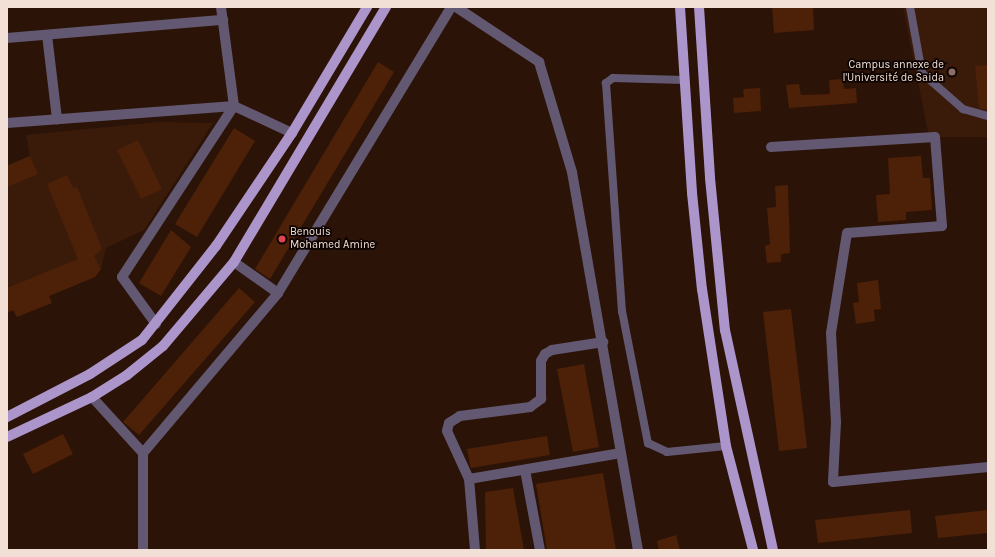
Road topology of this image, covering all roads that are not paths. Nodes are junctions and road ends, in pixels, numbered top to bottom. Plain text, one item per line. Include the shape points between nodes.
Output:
1 (221, 7) edge
2 (368, 7) edge
3 (386, 7) edge
4 (451, 7) edge
5 (456, 7) edge
6 (680, 7) edge
7 (700, 7) edge
8 (910, 7) edge
9 (223, 20) junction
10 (47, 35) junction
11 (7, 38) edge
12 (684, 80) junction
13 (234, 106) junction
14 (988, 116) edge
15 (57, 119) junction
16 (7, 123) edge
17 (292, 133) junction
18 (771, 147) dead end
19 (234, 262) junction
20 (278, 292) junction
21 (156, 324) junction
22 (602, 342) junction
23 (92, 397) junction
24 (7, 417) edge
25 (7, 437) edge
26 (726, 446) junction
27 (143, 453) junction
28 (621, 453) junction
29 (988, 467) edge
30 (525, 470) junction
31 (469, 479) junction
32 (143, 550) edge
33 (475, 550) edge
34 (540, 550) edge
35 (638, 550) edge
36 (753, 550) edge
37 (773, 550) edge

1 - 9 street
2 - 17 main road
3 - 19 main road
4 - 20 street
5 - 22 street via 538,62 572,172
6 - 12 main road
7 - 37 main road via 710,178 725,330
8 - 14 lane via 922,73 964,109
9 - 10 street
9 - 13 street
10 - 11 street
10 - 15 street
12 - 26 main road via 702,289
12 - 26 lane via 613,78 606,83 622,311 648,444 667,452
13 - 15 street
13 - 17 street
13 - 21 street via 122,277
15 - 16 street
17 - 21 main road via 216,246
18 - 29 street via 935,137 942,226 847,233 831,333 836,422 832,482
19 - 20 street
19 - 23 main road via 163,346 127,375
20 - 27 street
21 - 24 main road via 142,340 90,374
22 - 28 street
22 - 31 street via 545,354 541,361 541,399 530,407 460,416 449,423 447,430
23 - 25 main road
23 - 27 street
26 - 36 main road
27 - 32 street
28 - 30 street
28 - 35 street
30 - 31 street
30 - 34 street
31 - 33 street

